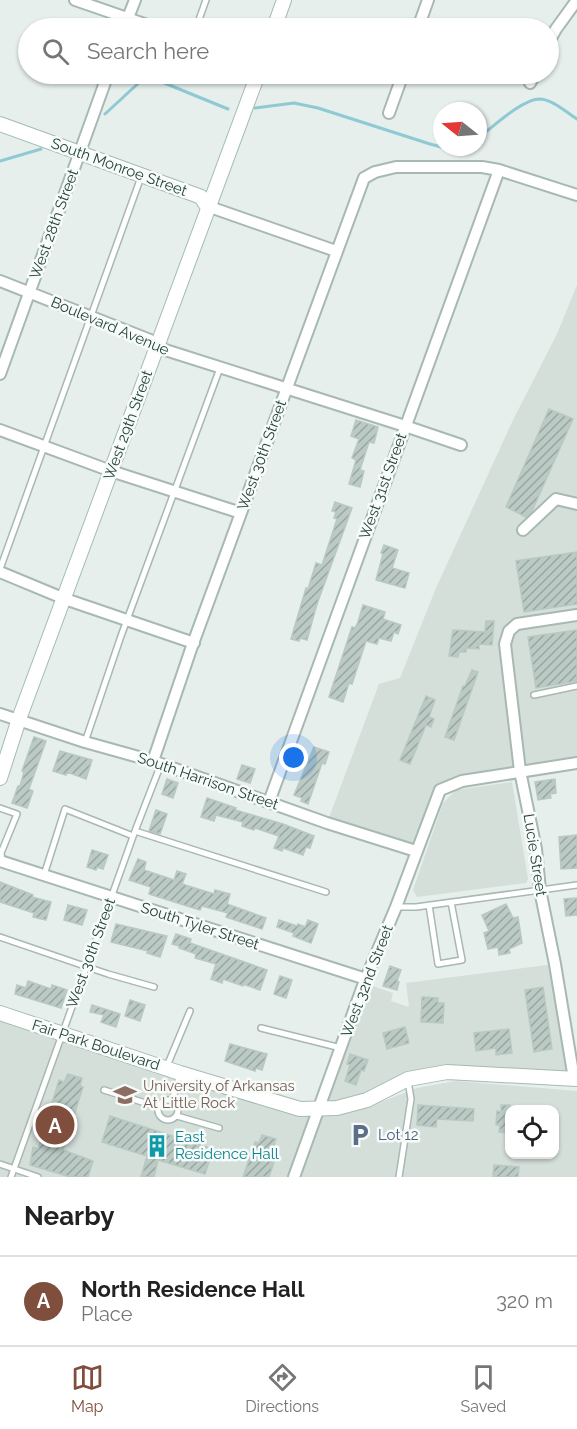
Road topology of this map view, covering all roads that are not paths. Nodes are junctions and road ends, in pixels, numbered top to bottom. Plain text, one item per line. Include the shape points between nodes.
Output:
1 (75, 0) edge
2 (135, 0) edge
3 (206, 0) edge
4 (284, 0) edge
5 (428, 0) edge
6 (577, 0) edge
7 (113, 18) edge
8 (128, 18) edge
9 (200, 18) edge
10 (278, 18) edge
11 (422, 18) edge
12 (559, 25) edge
13 (104, 84) edge
14 (254, 84) edge
15 (399, 84) edge
16 (389, 113) dead end
17 (0, 124) edge
18 (79, 152) junction
19 (499, 170) junction
20 (142, 175) junction
21 (577, 195) edge
22 (207, 206) junction
23 (336, 251) junction
24 (0, 281) edge
25 (29, 291) junction
26 (92, 316) junction
27 (156, 349) junction
28 (220, 369) junction
29 (0, 374) edge
30 (286, 389) junction
31 (405, 426) junction
32 (0, 430) edge
33 (44, 445) junction
34 (461, 445) dead end
35 (111, 471) junction
36 (174, 490) junction
37 (577, 504) edge
38 (241, 513) junction
39 (523, 530) dead end
40 (0, 570) edge
41 (65, 599) junction
42 (577, 615) edge
43 (128, 619) junction
44 (194, 643) junction
45 (577, 686) edge
46 (534, 695) dead end
47 (0, 714) edge
48 (19, 720) junction
49 (85, 741) junction
50 (157, 763) junction
51 (577, 763) edge
52 (520, 771) junction
53 (0, 778) edge
54 (269, 802) junction
55 (0, 808) edge
56 (134, 834) junction
57 (416, 851) junction
58 (1, 861) edge
59 (44, 875) junction
60 (577, 885) edge
61 (540, 890) junction
62 (326, 892) dead end
63 (111, 898) junction
64 (451, 902) junction
65 (429, 905) junction
66 (396, 907) junction
67 (0, 937) edge
68 (86, 966) junction
69 (366, 979) junction
70 (154, 987) dead end
71 (190, 1011) dead end
72 (0, 1013) edge
73 (261, 1028) dead end
74 (61, 1033) junction
75 (341, 1048) junction
76 (174, 1070) junction
77 (408, 1079) junction
78 (575, 1079) edge
79 (104, 1090) dead end
80 (172, 1101) junction
81 (158, 1107) junction
82 (319, 1109) junction
83 (177, 1116) junction
84 (219, 1128) dead end
85 (0, 1164) edge
86 (14, 1169) junction
87 (10, 1177) edge
88 (38, 1177) edge
89 (294, 1177) edge
90 (399, 1177) edge

1 - 7 street
2 - 8 street
3 - 9 lane
4 - 10 street
5 - 11 street
6 - 12 street
13 - 18 street, West 28th Street
14 - 22 street, West 29th Street
15 - 16 street
17 - 18 street, South Monroe Street
18 - 20 street, South Monroe Street
18 - 25 street, West 28th Street
19 - 21 street
19 - 23 street, West 30th Street via 391,168 375,172 364,178
19 - 31 street, West 31st Street
20 - 22 street, South Monroe Street via 201,197
20 - 26 lane
22 - 23 street, South Monroe Street
22 - 27 street, West 29th Street
23 - 30 street, West 30th Street
24 - 25 street, Boulevard Avenue
25 - 26 street, Boulevard Avenue
25 - 29 street, West 28th Street
26 - 27 street, Boulevard Avenue via 150,340
26 - 33 lane
27 - 28 street, Boulevard Avenue
27 - 35 street, West 29th Street
28 - 30 street, Boulevard Avenue
28 - 36 lane
30 - 31 street, Boulevard Avenue
30 - 38 street, West 30th Street
31 - 34 street, Boulevard Avenue
31 - 54 street, West 31st Street
32 - 33 street
33 - 35 street
33 - 40 lane
35 - 36 street
35 - 41 street, West 29th Street
36 - 38 street
36 - 43 lane
37 - 39 street via 556,499
38 - 44 street, West 30th Street
40 - 41 street
41 - 43 street
41 - 48 street, West 29th Street
42 - 52 street, Lucie Street via 517,624 506,636
43 - 44 street
43 - 49 lane
44 - 50 street, West 30th Street
45 - 46 lane
47 - 48 street, South Harrison Street
48 - 49 street, South Harrison Street
48 - 53 street, West 29th Street
49 - 50 street, South Harrison Street
50 - 54 street, South Harrison Street
50 - 56 lane, West 30th Street
51 - 52 street
52 - 57 street, West 32nd Street via 462,781 440,790
52 - 61 street, Lucie Street
54 - 57 street, South Harrison Street
55 - 58 lane via 17,814
56 - 59 lane via 65,809
56 - 62 lane
56 - 63 lane, West 30th Street
57 - 66 street, West 32nd Street
58 - 59 street, South Tyler Street
59 - 63 street, South Tyler Street
60 - 61 lane
61 - 64 lane
61 - 78 street, Lucie Street
63 - 68 lane, West 30th Street
63 - 69 street, South Tyler Street
64 - 65 lane
64 - 65 lane via 462,960 438,964
65 - 66 lane
66 - 69 street, West 32nd Street
67 - 68 lane
68 - 70 lane
68 - 74 lane, West 30th Street
69 - 75 street, West 32nd Street
71 - 76 lane
72 - 74 street, Fair Park Boulevard
73 - 75 lane
74 - 76 street, Fair Park Boulevard
74 - 86 lane, West 30th Street
75 - 82 street, West 32nd Street
76 - 80 lane
76 - 82 street, Fair Park Boulevard via 289,1107
77 - 78 street, Fair Park Boulevard via 447,1072
77 - 82 street, Fair Park Boulevard via 367,1100
77 - 90 lane via 411,1099
79 - 81 lane
80 - 81 lane
80 - 83 lane via 177,1106
81 - 83 lane via 158,1114 165,1120
82 - 89 street, West 32nd Street
83 - 84 lane
85 - 86 lane
86 - 87 lane, West 30th Street
86 - 88 lane

